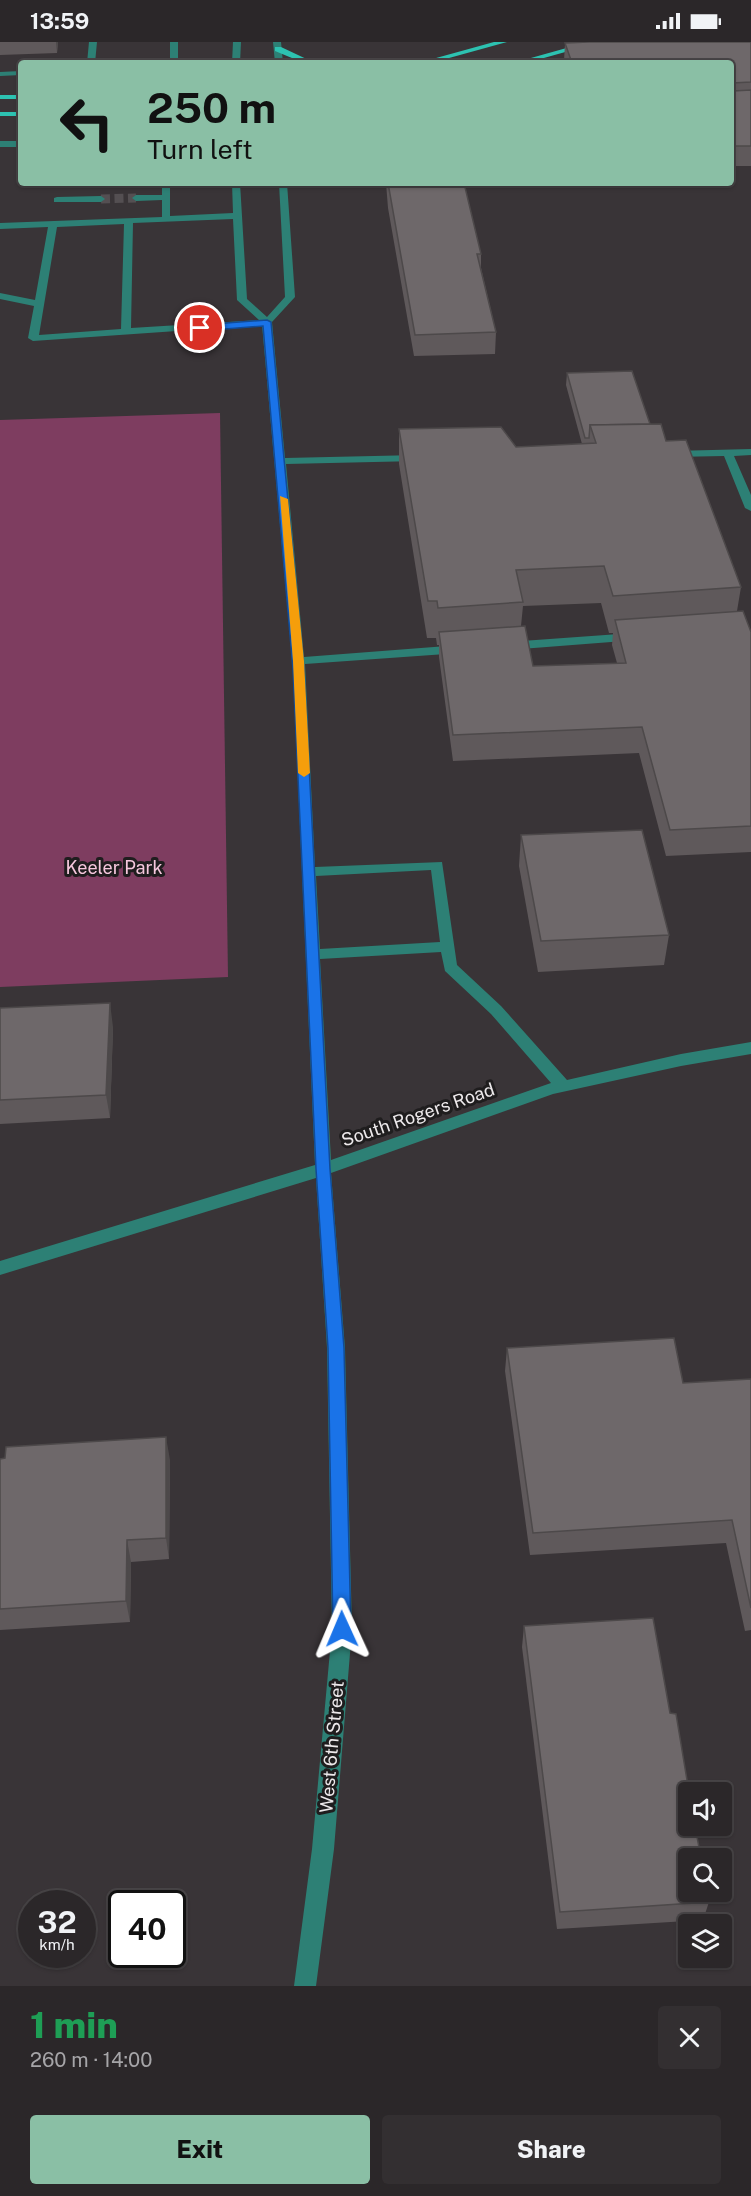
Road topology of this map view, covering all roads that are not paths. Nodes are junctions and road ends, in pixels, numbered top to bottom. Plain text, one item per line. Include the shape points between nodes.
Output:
1 (93, 42) edge
2 (174, 42) edge
3 (237, 42) edge
4 (503, 42) edge
5 (597, 42) edge
6 (278, 45) edge
7 (91, 60) edge
8 (174, 60) edge
9 (236, 60) edge
10 (279, 60) edge
11 (306, 60) edge
12 (440, 60) edge
13 (528, 60) edge
14 (18, 73) edge
15 (0, 74) edge
16 (0, 97) edge
17 (18, 97) edge
18 (0, 114) edge
19 (18, 114) edge
20 (0, 144) edge
21 (18, 144) edge
22 (166, 186) edge
23 (236, 186) edge
24 (283, 186) edge
25 (166, 197) junction
26 (136, 198) tunnel mouth
27 (101, 199) tunnel mouth
28 (57, 200) dead end
29 (237, 216) junction
30 (166, 219) junction
31 (129, 220) junction
32 (53, 224) junction
33 (0, 226) edge
34 (0, 296) edge
35 (39, 304) junction
36 (267, 322) junction
37 (126, 332) junction
38 (751, 452) edge
39 (728, 453) junction
40 (660, 454) edge
41 (429, 458) edge
42 (280, 461) junction
43 (751, 508) edge
44 (645, 636) edge
45 (492, 647) edge
46 (468, 649) edge
47 (298, 661) junction
48 (309, 872) junction
49 (447, 947) junction
50 (313, 954) junction
51 (751, 1048) edge
52 (563, 1086) junction
53 (323, 1169) junction
54 (0, 1268) edge
55 (305, 1986) edge

1 - 7 street
2 - 8 street
3 - 9 street
4 - 12 main road
5 - 13 main road
6 - 10 street
6 - 11 main road
14 - 15 street
16 - 17 main road
18 - 19 main road
20 - 21 street
22 - 25 street
23 - 29 street
24 - 36 street via 290,297
25 - 26 street
25 - 30 street
27 - 28 street
29 - 30 street
29 - 36 street via 242,300
30 - 31 street
31 - 32 street
31 - 37 street
32 - 33 street
32 - 35 street
34 - 35 street
35 - 37 street via 33,338
36 - 37 street
36 - 42 street, West 6th Street
38 - 39 street
39 - 40 street
39 - 43 street
41 - 42 street
42 - 47 street, West 6th Street
44 - 45 street
46 - 47 street
47 - 48 street, West 6th Street
48 - 49 street via 437,865
48 - 50 street, West 6th Street
49 - 50 street
49 - 52 street via 450,967 496,1010
50 - 53 street, West 6th Street
51 - 52 street, South Rogers Road
52 - 53 street, South Rogers Road
53 - 54 street, South Rogers Road
53 - 55 street, West 6th Street via 336,1348 342,1629 323,1848

